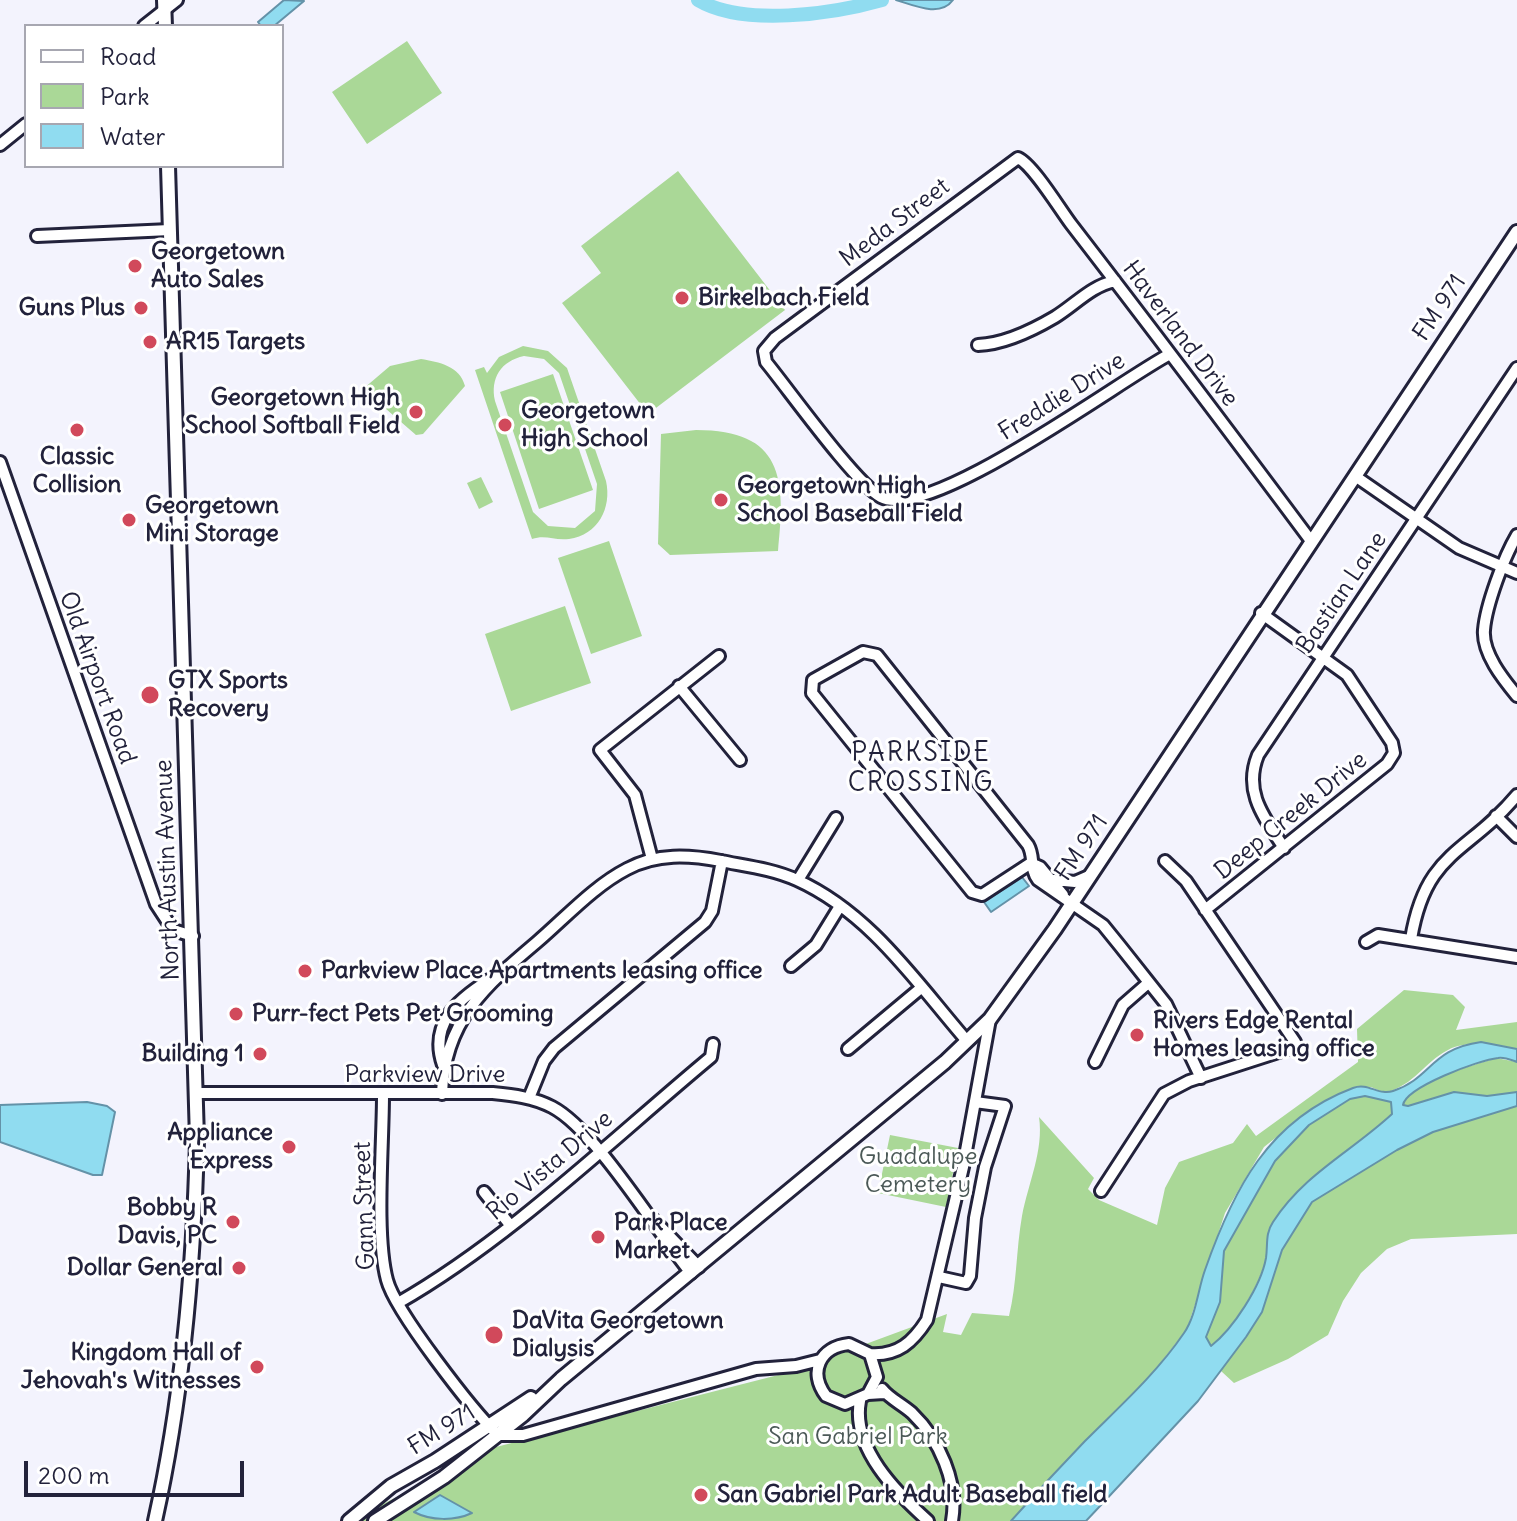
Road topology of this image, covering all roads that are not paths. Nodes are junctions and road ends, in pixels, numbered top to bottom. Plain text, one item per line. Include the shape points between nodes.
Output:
1 (177, 0) edge
2 (164, 5) edge
3 (146, 24) edge
4 (24, 126) edge
5 (0, 145) edge
6 (1013, 158) joint
7 (168, 168) edge
8 (170, 230) junction
9 (1517, 232) edge
10 (37, 236) dead end
11 (1115, 281) junction
12 (978, 345) dead end
13 (764, 351) joint
14 (1170, 354) junction
15 (1517, 368) edge
16 (0, 462) edge
17 (1355, 476) junction
18 (1415, 519) junction
19 (1517, 535) edge
20 (1311, 541) junction
21 (1502, 568) junction
22 (1517, 573) edge
23 (1261, 613) junction
24 (719, 656) dead end
25 (1323, 657) junction
26 (679, 686) junction
27 (1517, 696) edge
28 (740, 760) dead end
29 (1517, 795) edge
30 (1496, 816) junction
31 (836, 818) dead end
32 (1517, 837) edge
33 (1284, 848) junction
34 (652, 859) junction
35 (722, 861) junction
36 (1165, 861) dead end
37 (1031, 863) junction
38 (1091, 875) junction
39 (798, 880) junction
40 (1054, 880) junction
41 (1068, 899) junction
42 (840, 906) junction
43 (1205, 910) junction
44 (193, 936) junction
45 (1411, 939) junction
46 (1366, 942) dead end
47 (1517, 957) edge
48 (791, 966) dead end
49 (1147, 984) junction
50 (921, 988) junction
51 (990, 1019) junction
52 (967, 1041) junction
53 (713, 1044) dead end
54 (848, 1049) dead end
55 (1095, 1062) dead end
56 (1201, 1078) junction
57 (197, 1093) junction
58 (442, 1094) junction
59 (383, 1095) junction
60 (529, 1098) junction
61 (975, 1102) junction
62 (597, 1152) junction
63 (1101, 1191) dead end
64 (484, 1192) dead end
65 (510, 1225) junction
66 (695, 1270) junction
67 (939, 1277) junction
68 (398, 1303) junction
69 (870, 1354) junction
70 (890, 1354) junction
71 (820, 1360) junction
72 (796, 1366) junction
73 (877, 1374) junction
74 (817, 1377) junction
75 (884, 1393) junction
76 (864, 1398) junction
77 (845, 1404) junction
78 (858, 1416) junction
79 (494, 1430) junction
80 (155, 1521) edge
81 (349, 1521) edge
82 (375, 1521) edge
83 (928, 1521) edge
84 (952, 1521) edge

1 - 2 street
2 - 3 street
4 - 5 street
6 - 11 street, Haverland Drive via 1025,161
6 - 13 street, Meda Street
7 - 8 main road, North Austin Avenue
8 - 10 street
8 - 44 main road, North Austin Avenue
9 - 17 main road, FM 971 / FM 971
11 - 12 street via 1095,287 1040,324 992,345
11 - 14 street, Haverland Drive
13 - 14 street, Freddie Drive via 766,362 863,481 884,499 900,501 925,495 1037,440
14 - 20 street, Haverland Drive
15 - 18 street, Bastian Lane
16 - 44 street, Old Airport Road via 156,904 173,930
17 - 18 street
17 - 20 main road, FM 971 / FM 971
18 - 21 street
18 - 25 street, Bastian Lane
19 - 21 street
20 - 23 main road, FM 971 / FM 971
21 - 22 street
21 - 27 street via 1483,632 1496,667
23 - 25 street, Deep Creek Drive
23 - 38 main road, FM 971 / FM 971
24 - 26 street
25 - 33 street, Bastian Lane via 1252,769 1255,800
25 - 33 street, Deep Creek Drive via 1347,675 1394,753
26 - 28 street
26 - 34 street via 600,750 635,795
29 - 30 street
30 - 32 street
30 - 45 street via 1435,871 1418,905
31 - 39 street
33 - 43 street, Deep Creek Drive
34 - 35 street via 688,856
34 - 58 street via 611,879 446,1015 439,1044
35 - 39 street
35 - 60 street via 705,922 554,1048
36 - 43 street
37 - 37 street via 982,895 972,892 812,693 813,680 863,652 877,655 1028,845
37 - 40 street
37 - 41 street via 1045,888
38 - 40 street via 1075,882
38 - 41 main road, FM 971 / FM 971
39 - 42 street
40 - 41 street
41 - 49 street via 1103,925
41 - 51 main road, FM 971 / FM 971
42 - 48 street via 816,945
42 - 50 street via 876,934
43 - 56 street via 1295,1042 1288,1049
44 - 57 main road, North Austin Avenue
45 - 46 street via 1378,935
45 - 47 street
49 - 55 street via 1123,1005
49 - 56 street via 1166,1004
50 - 52 street
50 - 54 street
51 - 52 main road, FM 971 / FM 971
51 - 61 street
52 - 66 main road, FM 971 / FM 971
53 - 62 street, Rio Vista Drive via 711,1057
56 - 63 street via 1159,1100
57 - 59 street, Parkview Drive
57 - 80 main road, North Austin Avenue via 191,1285 174,1427
58 - 59 street, Parkview Drive
58 - 60 street, Parkview Drive
59 - 68 street, Gann Street via 383,1259
60 - 62 street, Parkview Drive via 562,1114
61 - 67 street
61 - 67 street via 1005,1106 985,1167 970,1276 966,1283
62 - 65 street, Rio Vista Drive
62 - 66 street, Parkview Drive via 660,1236
64 - 65 street
65 - 68 street, Rio Vista Drive via 458,1268
66 - 79 main road, FM 971 / FM 971
67 - 70 street via 927,1320 916,1337
68 - 79 street, Gann Street
69 - 70 street
69 - 71 street via 849,1344 837,1345
69 - 73 street
70 - 73 street
71 - 72 street
71 - 74 street
72 - 74 street
72 - 79 street via 756,1369 523,1435
73 - 75 street
73 - 76 street
74 - 77 street via 826,1396
75 - 76 street
75 - 84 street via 909,1410 931,1437 952,1482
76 - 77 street
76 - 78 street
77 - 78 street
78 - 83 street via 872,1454 898,1495
79 - 81 main road, FM 971 / FM 971 via 391,1486
79 - 82 main road, FM 971 / FM 971 via 444,1477

